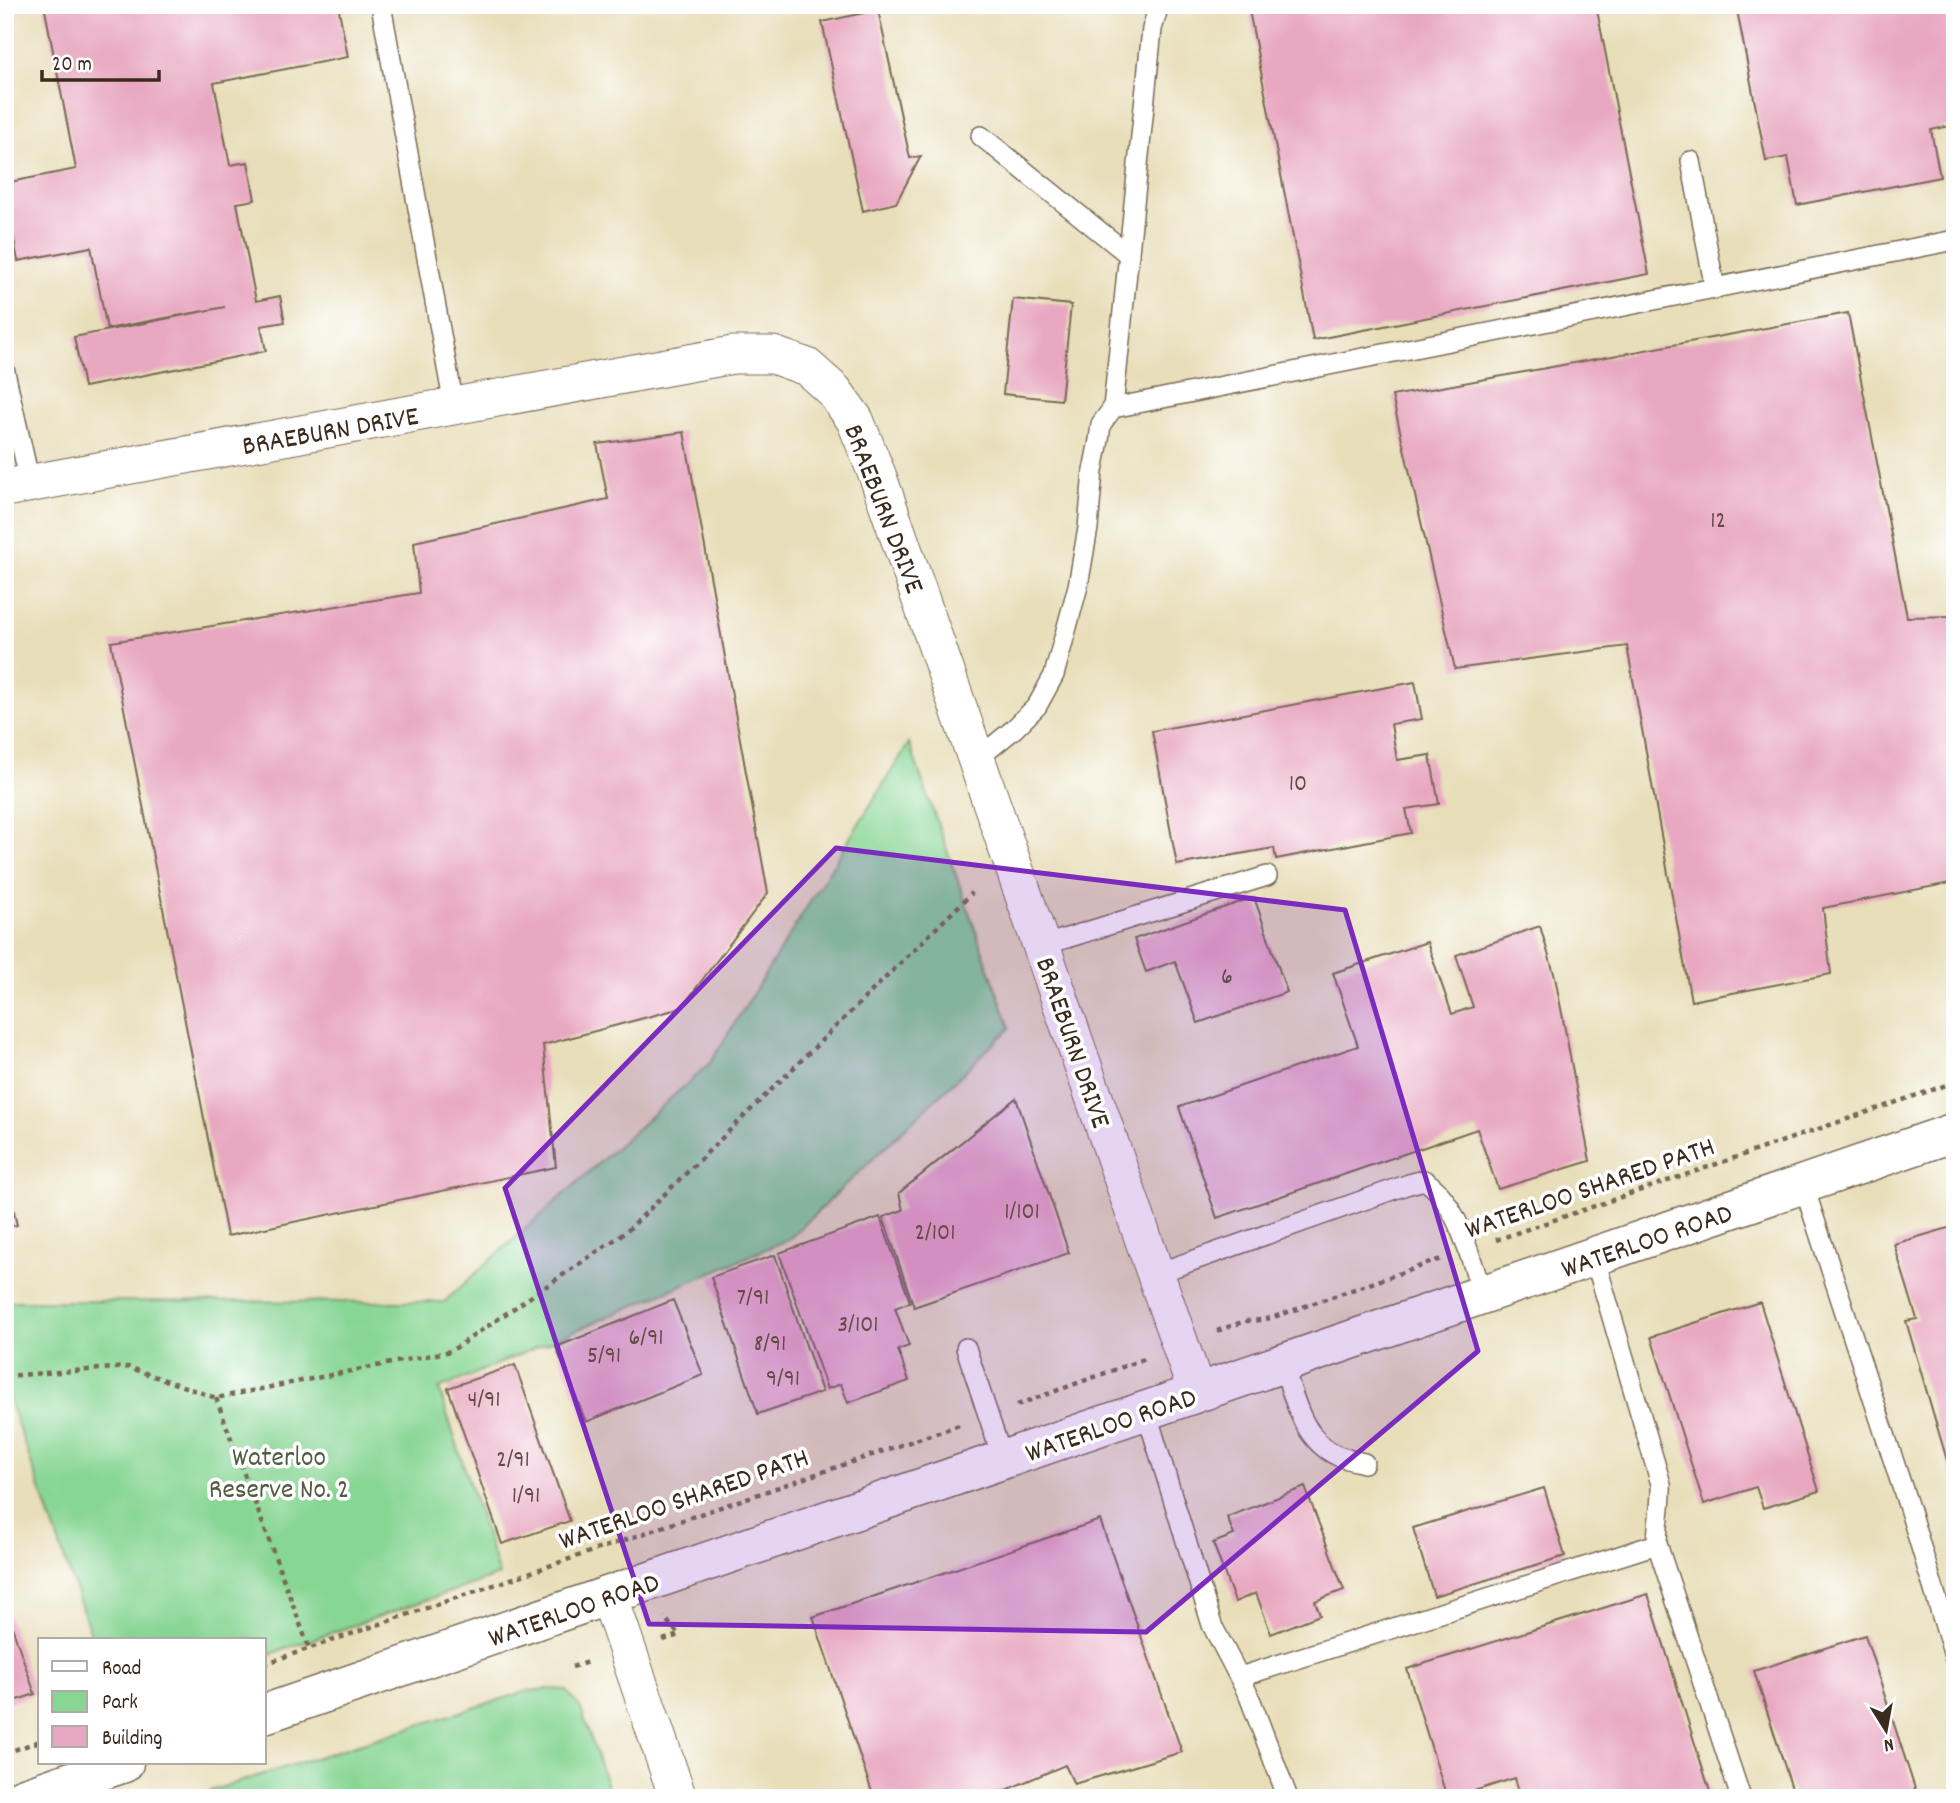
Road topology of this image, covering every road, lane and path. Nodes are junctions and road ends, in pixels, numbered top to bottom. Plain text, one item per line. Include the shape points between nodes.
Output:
1 (381, 5) edge
2 (1159, 5) edge
3 (981, 136) dead end
4 (1691, 161) dead end
5 (1955, 240) edge
6 (1129, 256) junction
7 (1715, 289) junction
8 (5, 373) edge
9 (454, 406) junction
10 (1113, 408) junction
11 (18, 486) edge
12 (976, 760) junction
13 (1267, 876) dead end
14 (972, 893) dead end
15 (1041, 946) junction
16 (1955, 1082) edge
17 (1955, 1132) edge
18 (1803, 1184) junction
19 (1466, 1250) junction
20 (1594, 1256) junction
21 (1155, 1273) junction
22 (1483, 1295) junction
23 (1235, 1325) dead end
24 (966, 1348) dead end
25 (1283, 1364) junction
26 (1115, 1369) dead end
27 (5, 1376) edge
28 (1197, 1393) junction
29 (216, 1398) junction
30 (1146, 1411) junction
31 (988, 1415) junction
32 (1003, 1460) junction
33 (1364, 1463) dead end
34 (1657, 1544) junction
35 (606, 1546) junction
36 (611, 1552) dead end
37 (609, 1595) junction
38 (309, 1648) junction
39 (1955, 1659) edge
40 (266, 1663) edge
41 (1240, 1677) junction
42 (266, 1713) edge
43 (38, 1742) edge
44 (5, 1753) edge
45 (121, 1764) edge
46 (22, 1798) edge
47 (677, 1798) edge
48 (1288, 1798) edge
49 (1741, 1798) edge

1 - 9 lane
2 - 6 lane via 1152,29
3 - 6 lane
4 - 7 lane
5 - 7 lane
6 - 10 lane
7 - 10 lane
8 - 11 lane
9 - 11 street, BRAEBURN DRIVE
9 - 12 street, BRAEBURN DRIVE via 733,355 773,355 807,367 834,391 855,421
10 - 12 lane via 1101,424 1078,586 1054,675 1037,706
12 - 15 street, BRAEBURN DRIVE
13 - 15 lane
14 - 29 path via 626,1232 462,1343 451,1350
15 - 21 street, BRAEBURN DRIVE
16 - 19 path, WATERLOO SHARED PATH
17 - 18 street, WATERLOO ROAD
18 - 20 street, WATERLOO ROAD
18 - 39 lane
19 - 21 lane via 1454,1214 1440,1192 1424,1180
19 - 22 lane
19 - 23 path, WATERLOO SHARED PATH via 1274,1317
20 - 22 street, WATERLOO ROAD
20 - 34 lane via 1661,1484
21 - 28 street, BRAEBURN DRIVE
22 - 25 street, WATERLOO ROAD
24 - 31 lane
25 - 28 street, WATERLOO ROAD
25 - 33 lane via 1301,1418 1318,1441 1337,1455
26 - 31 path, WATERLOO SHARED PATH
27 - 29 path via 128,1367
28 - 30 street, WATERLOO ROAD
29 - 38 path
30 - 32 street, WATERLOO ROAD
30 - 41 lane via 1212,1625
31 - 32 lane
31 - 35 path, WATERLOO SHARED PATH
32 - 37 street, WATERLOO ROAD
34 - 41 lane
34 - 49 lane
35 - 36 path
35 - 38 path, WATERLOO SHARED PATH
37 - 42 street, WATERLOO ROAD
37 - 47 street
38 - 40 path, WATERLOO SHARED PATH
41 - 48 lane
43 - 44 path
45 - 46 street

